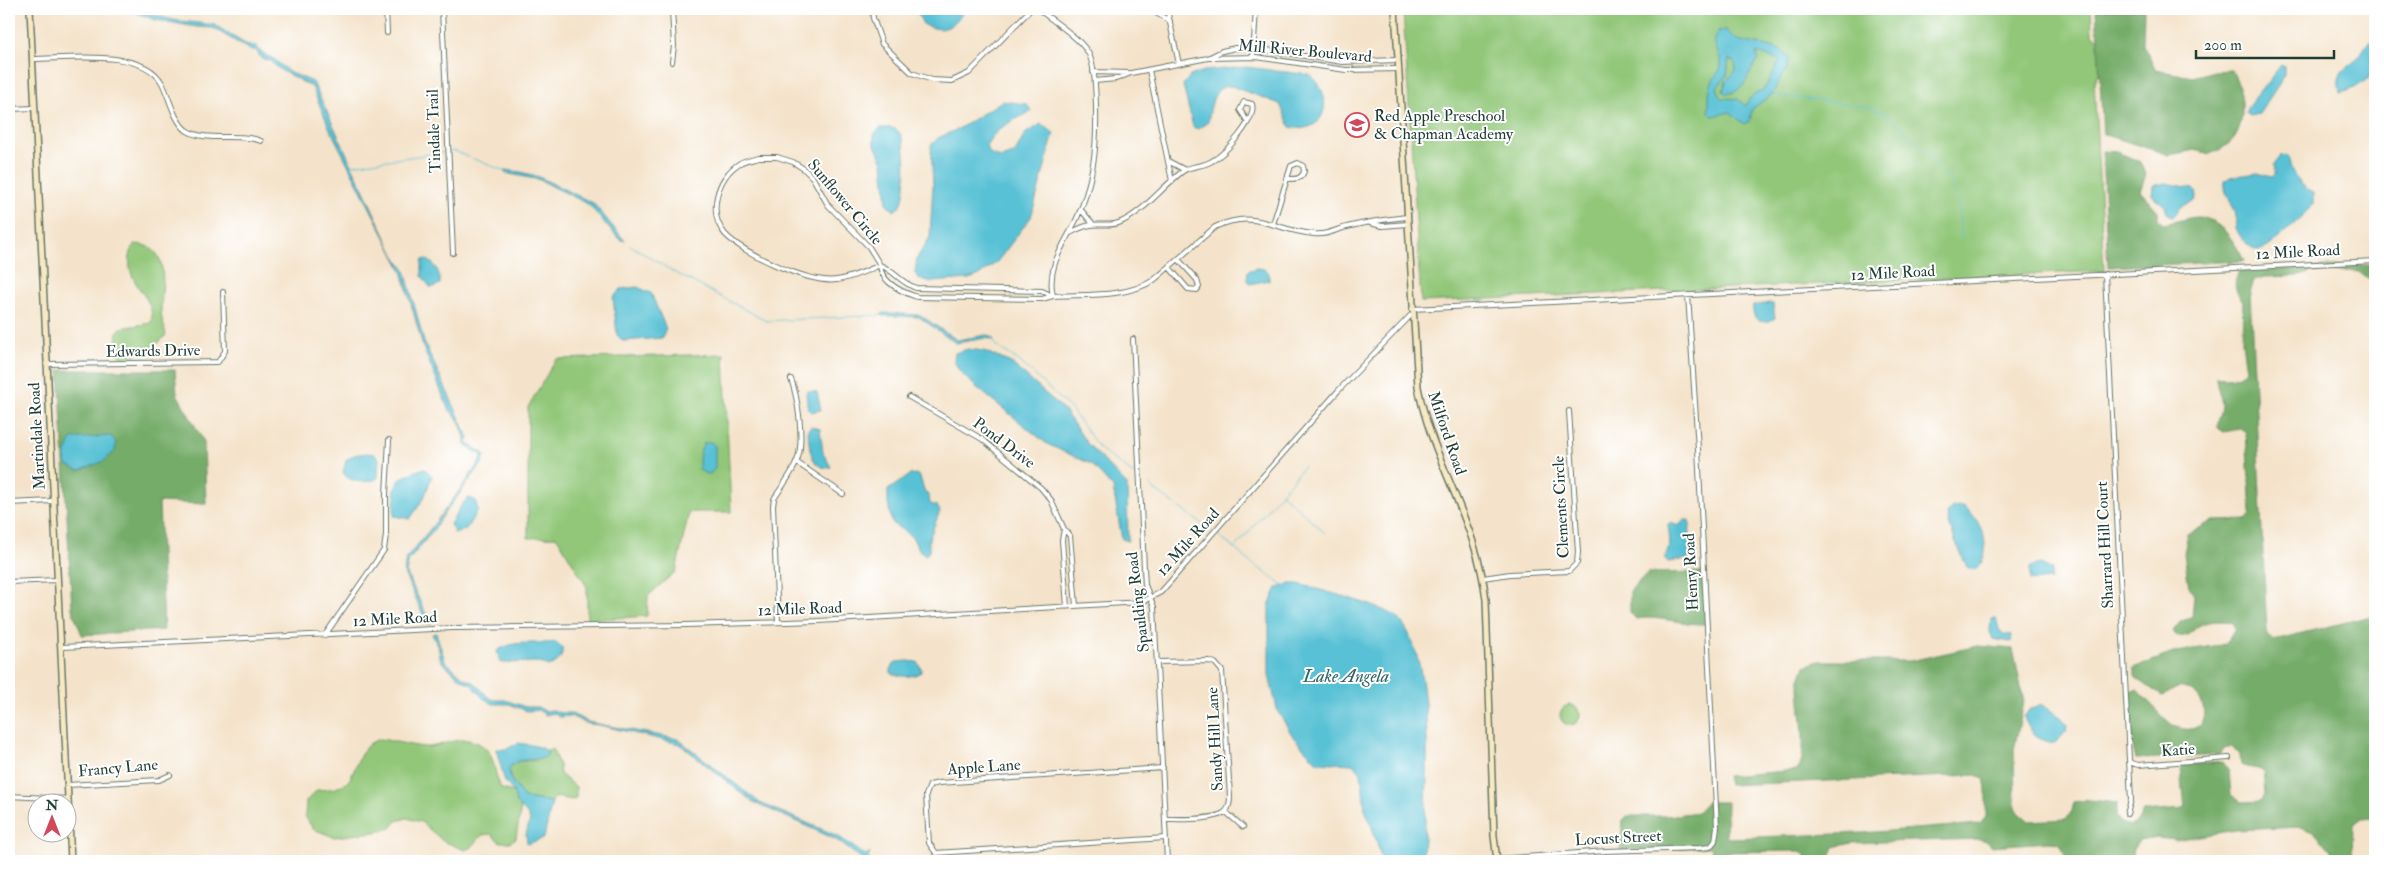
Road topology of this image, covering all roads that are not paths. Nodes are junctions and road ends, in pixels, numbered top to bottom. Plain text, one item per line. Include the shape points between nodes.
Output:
1 (30, 9) edge
2 (386, 9) edge
3 (442, 9) edge
4 (672, 9) edge
5 (872, 9) edge
6 (1030, 9) edge
7 (1038, 9) edge
8 (1149, 9) edge
9 (1168, 9) edge
10 (1256, 9) edge
11 (1395, 9) edge
12 (1170, 21) junction
13 (387, 33) dead end
14 (1254, 49) junction
15 (1253, 57) junction
16 (1208, 58) junction
17 (33, 59) junction
18 (1398, 60) junction
19 (672, 62) dead end
20 (1179, 64) junction
21 (1399, 69) junction
22 (1149, 70) junction
23 (1094, 72) junction
24 (1132, 73) junction
25 (1095, 81) junction
26 (35, 108) junction
27 (9, 109) edge
28 (1248, 122) junction
29 (261, 141) dead end
30 (1168, 162) junction
31 (1185, 170) junction
32 (1288, 179) junction
33 (1172, 181) junction
34 (1081, 210) junction
35 (1408, 217) junction
36 (1370, 223) junction
37 (1093, 224) junction
38 (1273, 224) junction
39 (1408, 224) junction
40 (1070, 233) junction
41 (452, 253) dead end
42 (1178, 259) junction
43 (2375, 261) edge
44 (880, 264) junction
45 (1169, 267) junction
46 (2104, 274) junction
47 (224, 292) dead end
48 (1688, 295) junction
49 (1054, 296) junction
50 (1412, 311) junction
51 (1133, 339) dead end
52 (46, 364) junction
53 (790, 379) dead end
54 (909, 397) dead end
55 (1569, 411) dead end
56 (389, 440) dead end
57 (796, 462) junction
58 (843, 494) dead end
59 (53, 501) junction
60 (9, 503) edge
61 (1064, 529) junction
62 (1073, 572) junction
63 (1065, 573) junction
64 (1483, 578) junction
65 (58, 580) junction
66 (9, 582) edge
67 (1152, 598) junction
68 (1076, 606) junction
69 (1067, 607) junction
70 (778, 622) junction
71 (325, 635) junction
72 (62, 647) junction
73 (1157, 662) junction
74 (2229, 758) dead end
75 (2129, 762) junction
76 (1163, 768) junction
77 (170, 775) dead end
78 (67, 785) junction
79 (68, 792) edge
80 (9, 796) edge
81 (28, 797) edge
82 (1226, 812) junction
83 (2127, 814) dead end
84 (1165, 819) junction
85 (1243, 827) dead end
86 (1166, 838) junction
87 (70, 842) edge
88 (1710, 847) joint
89 (1497, 860) edge
90 (71, 861) edge
91 (1167, 861) edge

1 - 17 street, Martindale Road
2 - 13 street
3 - 41 street, Tindale Trail
4 - 19 street
5 - 6 street via 882,44 912,73 932,80 952,81 969,73
7 - 23 street via 1088,51
8 - 12 street
9 - 12 street
10 - 14 street
11 - 18 street, Milford Road
12 - 20 street
14 - 15 street
14 - 16 street, Mill River Boulevard via 1235,48
14 - 18 street, Mill River Boulevard via 1342,62
15 - 16 street, Mill River Boulevard
15 - 21 street, Mill River Boulevard via 1346,70
16 - 20 street, Mill River Boulevard
17 - 26 street, Martindale Road
17 - 29 street via 126,59 148,67 161,80 186,130 206,136 251,137
18 - 21 street, Milford Road
20 - 22 street, Mill River Boulevard
21 - 35 street, Milford Road
22 - 24 street, Mill River Boulevard
22 - 30 street
23 - 24 street, Mill River Boulevard
23 - 25 street
24 - 25 street, Mill River Boulevard
25 - 34 street via 1094,162
26 - 27 street
26 - 52 street, Martindale Road
28 - 28 street via 1254,111 1252,104 1244,102 1240,110
28 - 31 street via 1220,156 1208,164
30 - 31 street
30 - 33 street
31 - 33 street
32 - 32 street via 1294,164 1302,166 1304,170 1298,179
32 - 38 street
33 - 37 street via 1122,222 1107,226
34 - 37 street
34 - 40 street
35 - 36 street
35 - 39 street, Milford Road
36 - 38 street via 1316,235
36 - 39 street via 1382,226
37 - 40 street
38 - 42 street via 1251,218 1226,222 1215,227
39 - 50 street, Milford Road
40 - 49 street via 1052,271
42 - 45 street
42 - 45 street via 1198,280 1197,290 1188,289
43 - 46 street, 12 Mile Road
44 - 44 street, Sunflower Circle via 863,240 828,205 813,178 793,162 777,157 758,157 740,164 722,183 716,211 726,235 789,272 814,280 836,280 856,276
44 - 49 street via 901,282 916,288 1042,291
44 - 49 street via 880,271 891,285 917,297 1028,300
45 - 49 street via 1144,287
46 - 48 street, 12 Mile Road
46 - 75 street, Sharrard Hill Court
47 - 52 street, Edwards Drive via 225,350 218,362
48 - 50 street, 12 Mile Road
48 - 88 street, Henry Road via 1717,827 1715,841
50 - 64 street, Milford Road via 1420,402 1472,535
50 - 67 street, 12 Mile Road via 1161,592
51 - 67 street, Spaulding Road via 1145,584
52 - 59 street, Martindale Road
53 - 57 street via 796,392 799,428 800,446
54 - 61 street, Pond Drive via 982,439 1041,488 1053,504
55 - 64 street, Clements Circle via 1577,563 1573,569 1564,572
56 - 71 street via 384,550
57 - 58 street
57 - 70 street via 773,506
59 - 60 street
59 - 65 street, Martindale Road
61 - 62 street, Pond Drive via 1070,536
61 - 63 street, Pond Drive
62 - 63 street
62 - 68 street, Pond Drive
63 - 69 street, Pond Drive
64 - 89 street, Milford Road
65 - 66 street
65 - 72 street, Martindale Road
67 - 68 street, 12 Mile Road via 1142,602
67 - 73 street, Spaulding Road
68 - 69 street, 12 Mile Road
69 - 70 street, 12 Mile Road
70 - 71 street, 12 Mile Road via 453,628
71 - 72 street, 12 Mile Road
72 - 78 street, Martindale Road
73 - 76 street, Spaulding Road
73 - 82 street, Sandy Hill Lane via 1208,661 1222,671 1230,796
74 - 75 street, Katie via 2138,765
75 - 83 street, Sharrard Hill Court via 2131,800
76 - 84 street, Spaulding Road
76 - 86 street, Apple Lane via 930,785 926,795 928,843 936,854
77 - 78 street, Francy Lane via 159,780
78 - 79 street, Martindale Road
80 - 81 street
82 - 84 street, Sandy Hill Lane via 1209,817
82 - 85 street
84 - 86 street, Spaulding Road
86 - 91 street, Spaulding Road
87 - 90 street, Martindale Road
88 - 89 street, Locust Street

